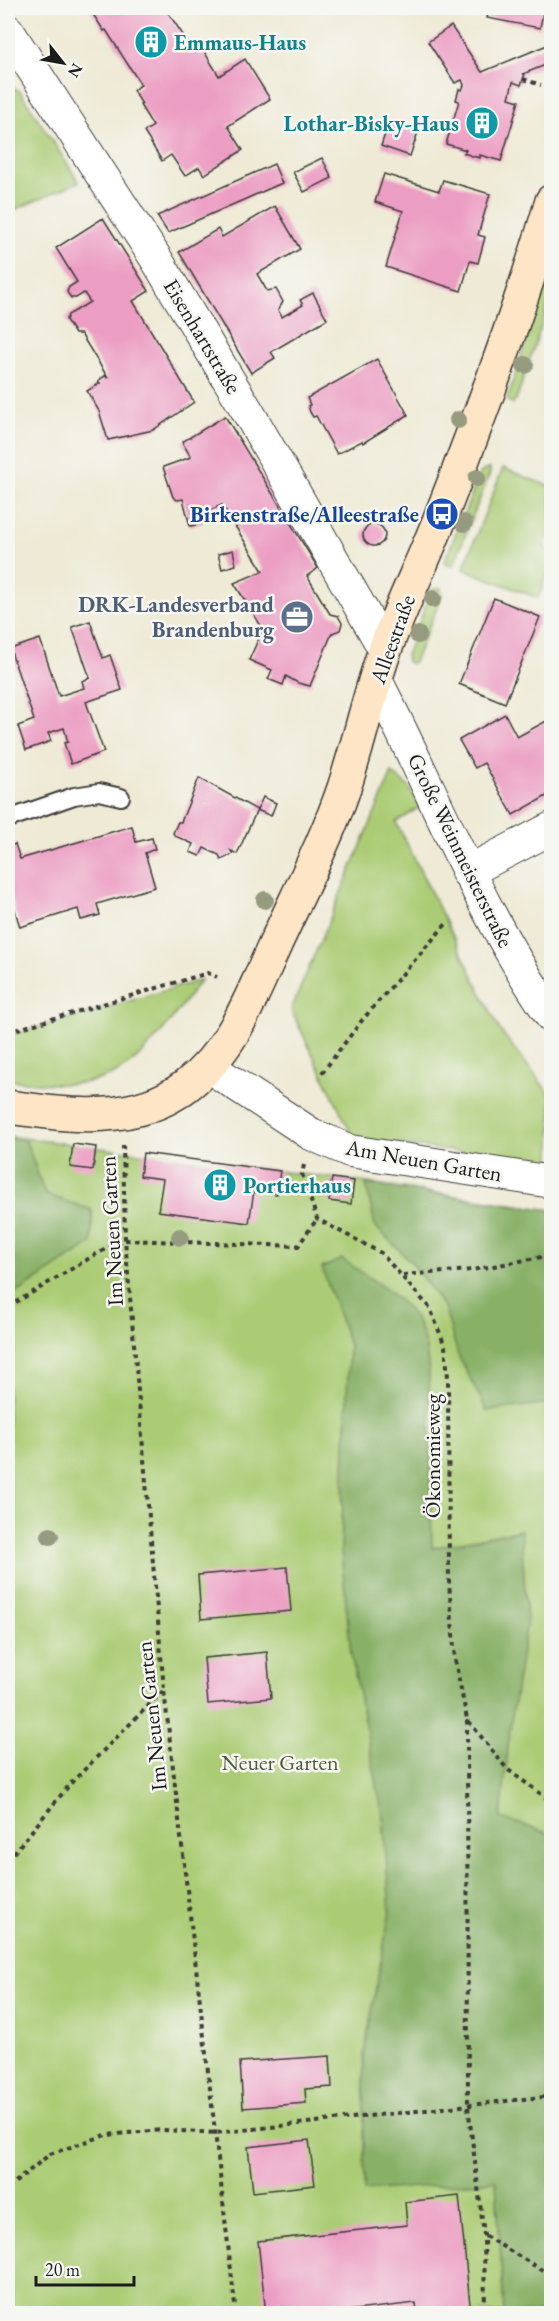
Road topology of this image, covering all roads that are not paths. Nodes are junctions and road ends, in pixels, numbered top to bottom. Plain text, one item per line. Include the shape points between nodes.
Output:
1 (8, 31) edge
2 (552, 201) edge
3 (381, 665) junction
4 (121, 797) dead end
5 (8, 819) edge
6 (552, 828) edge
7 (467, 872) junction
8 (552, 1017) edge
9 (209, 1067) junction
10 (8, 1107) edge
11 (552, 1182) edge

1 - 3 street, Eisenhartstraße via 155,257 257,427
2 - 3 street, Alleestraße via 471,438
3 - 7 street, Große Weinmeisterstraße via 402,731
3 - 9 street, Alleestraße via 343,791 314,860 230,1040
4 - 5 lane via 99,792 74,796
6 - 7 street
7 - 8 street, Große Weinmeisterstraße via 526,981
9 - 10 street via 154,1105 122,1114 63,1115
9 - 11 street, Am Neuen Garten via 311,1134 350,1151

